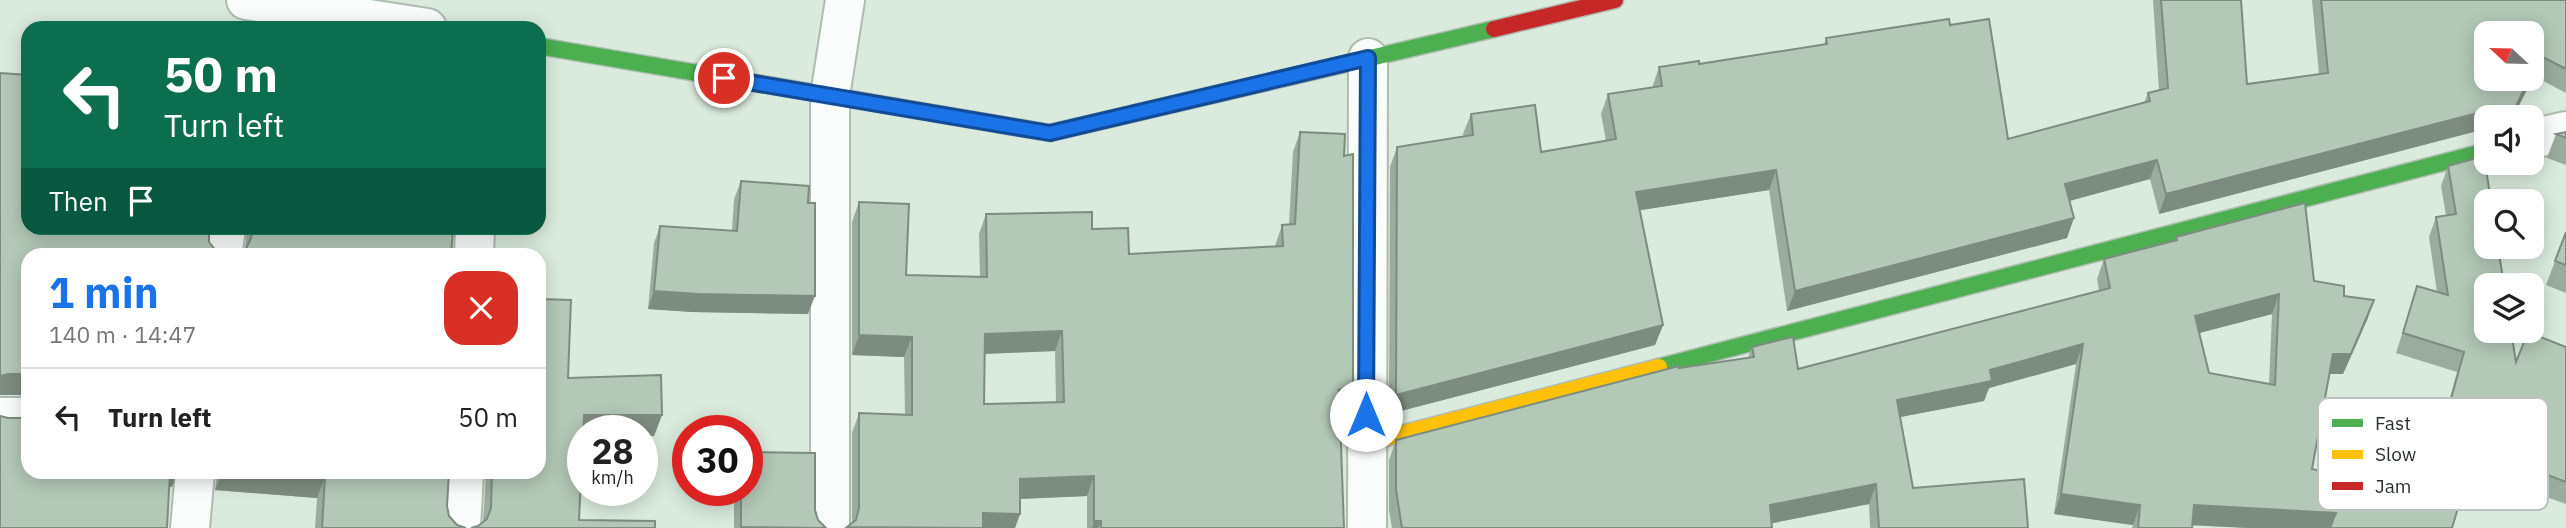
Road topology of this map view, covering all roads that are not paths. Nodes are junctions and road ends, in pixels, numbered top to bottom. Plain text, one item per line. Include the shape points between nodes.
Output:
1 (845, 0) edge
2 (1615, 0) edge
3 (251, 10) edge
4 (359, 21) edge
5 (546, 47) edge
6 (1368, 58) junction
7 (830, 96) junction
8 (2566, 131) edge
9 (2544, 136) edge
10 (2474, 154) edge
11 (0, 417) edge
12 (21, 417) edge
13 (1366, 443) junction
14 (194, 479) edge
15 (464, 479) edge
16 (190, 528) edge
17 (461, 528) edge
18 (830, 528) edge
19 (1367, 528) edge

1 - 7 street
2 - 6 street
3 - 4 street
5 - 7 street
6 - 7 street via 1050,133
6 - 13 street
7 - 18 street
8 - 9 street
10 - 13 street
11 - 12 street
13 - 19 street
14 - 16 street
15 - 17 street

